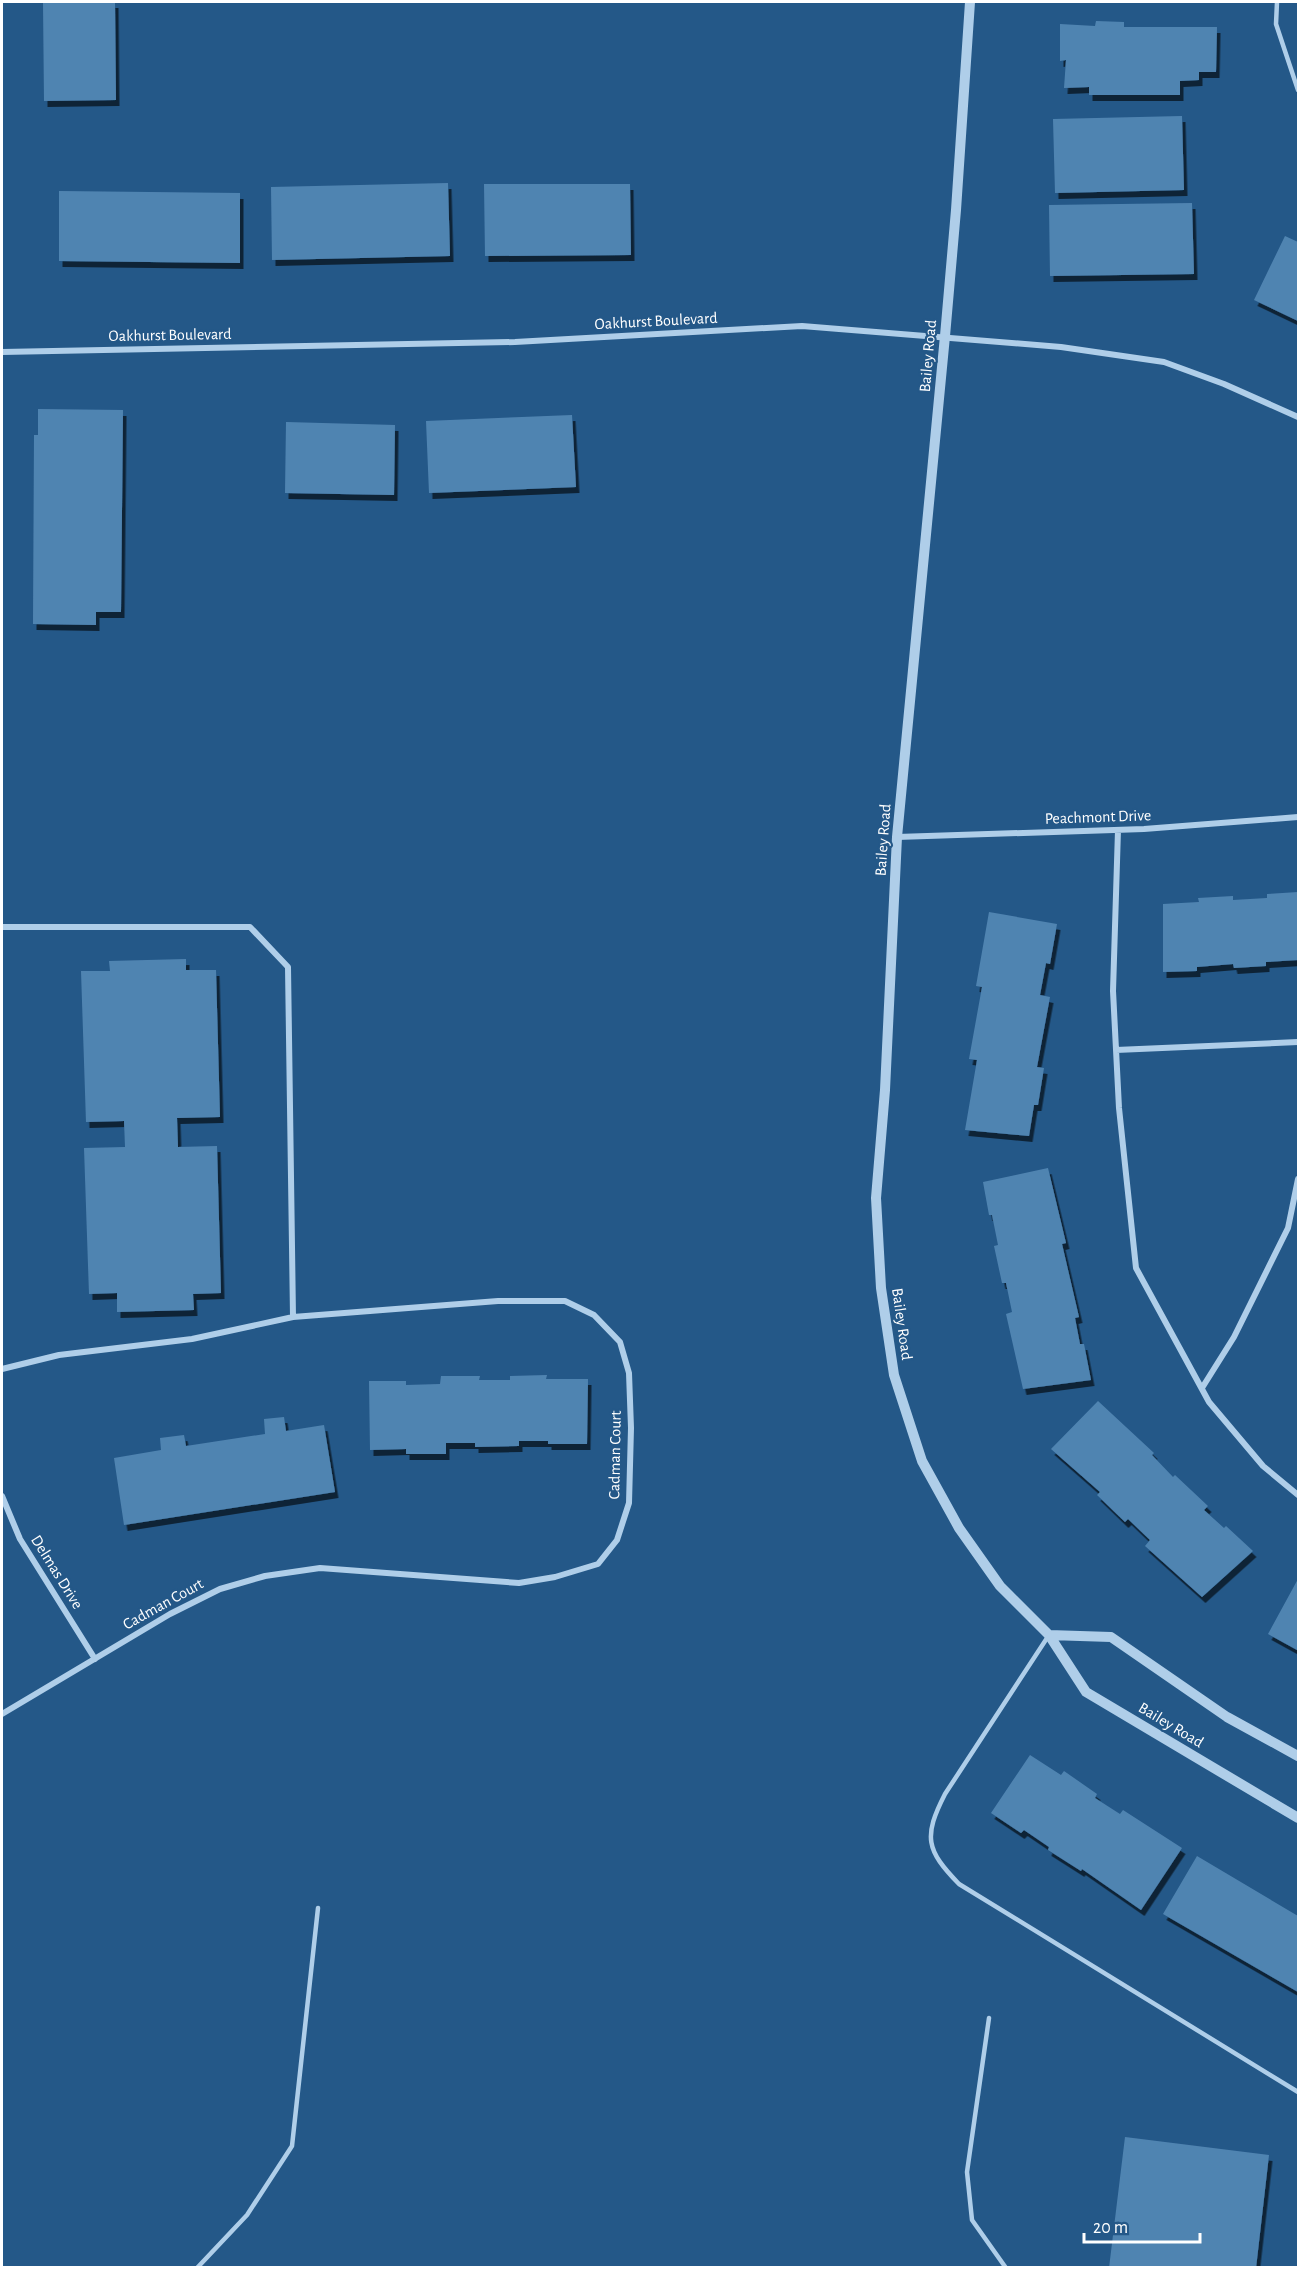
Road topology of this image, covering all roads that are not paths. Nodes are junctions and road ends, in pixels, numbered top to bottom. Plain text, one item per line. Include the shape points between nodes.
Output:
1 (969, 2) edge
2 (1276, 2) edge
3 (1299, 90) edge
4 (945, 336) junction
5 (2, 352) edge
6 (1299, 417) edge
7 (1299, 817) edge
8 (1118, 830) junction
9 (897, 837) junction
10 (2, 927) edge
11 (1299, 1042) edge
12 (1116, 1050) junction
13 (1299, 1179) edge
14 (293, 1317) junction
15 (2, 1369) edge
16 (1202, 1388) junction
17 (1299, 1495) edge
18 (2, 1496) edge
19 (1049, 1635) junction
20 (95, 1659) junction
21 (2, 1714) edge
22 (1299, 1756) edge
23 (1299, 1818) edge
24 (318, 1908) dead end
25 (989, 2018) dead end
26 (1299, 2092) edge
27 (197, 2268) edge
28 (1006, 2268) edge

1 - 4 street, Bailey Road
2 - 3 lane via 1276,24
4 - 5 street, Oakhurst Boulevard via 802,326 515,342
4 - 6 street, Oakhurst Boulevard via 1164,362
4 - 9 street, Bailey Road
7 - 8 street, Peachmont Drive
8 - 9 street, Peachmont Drive
8 - 12 street via 1113,991
9 - 19 street, Bailey Road via 876,1198 881,1288 894,1375 922,1461 959,1528 1000,1586
10 - 14 street via 250,927 288,967
11 - 12 street
12 - 16 street via 1136,1268
13 - 16 street via 1288,1228 1234,1337
14 - 15 street, Cadman Court via 192,1339 59,1355
14 - 20 street, Cadman Court via 498,1301 565,1301 594,1316 620,1342 629,1373 629,1503 617,1540 598,1564 519,1583 320,1568 265,1576 220,1589
16 - 17 street via 1209,1402 1263,1466
18 - 20 street, Delmas Drive via 20,1539
19 - 22 street via 1111,1637 1227,1717
19 - 23 street, Bailey Road via 1086,1692
19 - 26 lane via 945,1794 930,1832 933,1850 959,1884
20 - 21 street, Cadman Court
24 - 27 lane via 292,2146 247,2215
25 - 28 lane via 967,2172 972,2220

